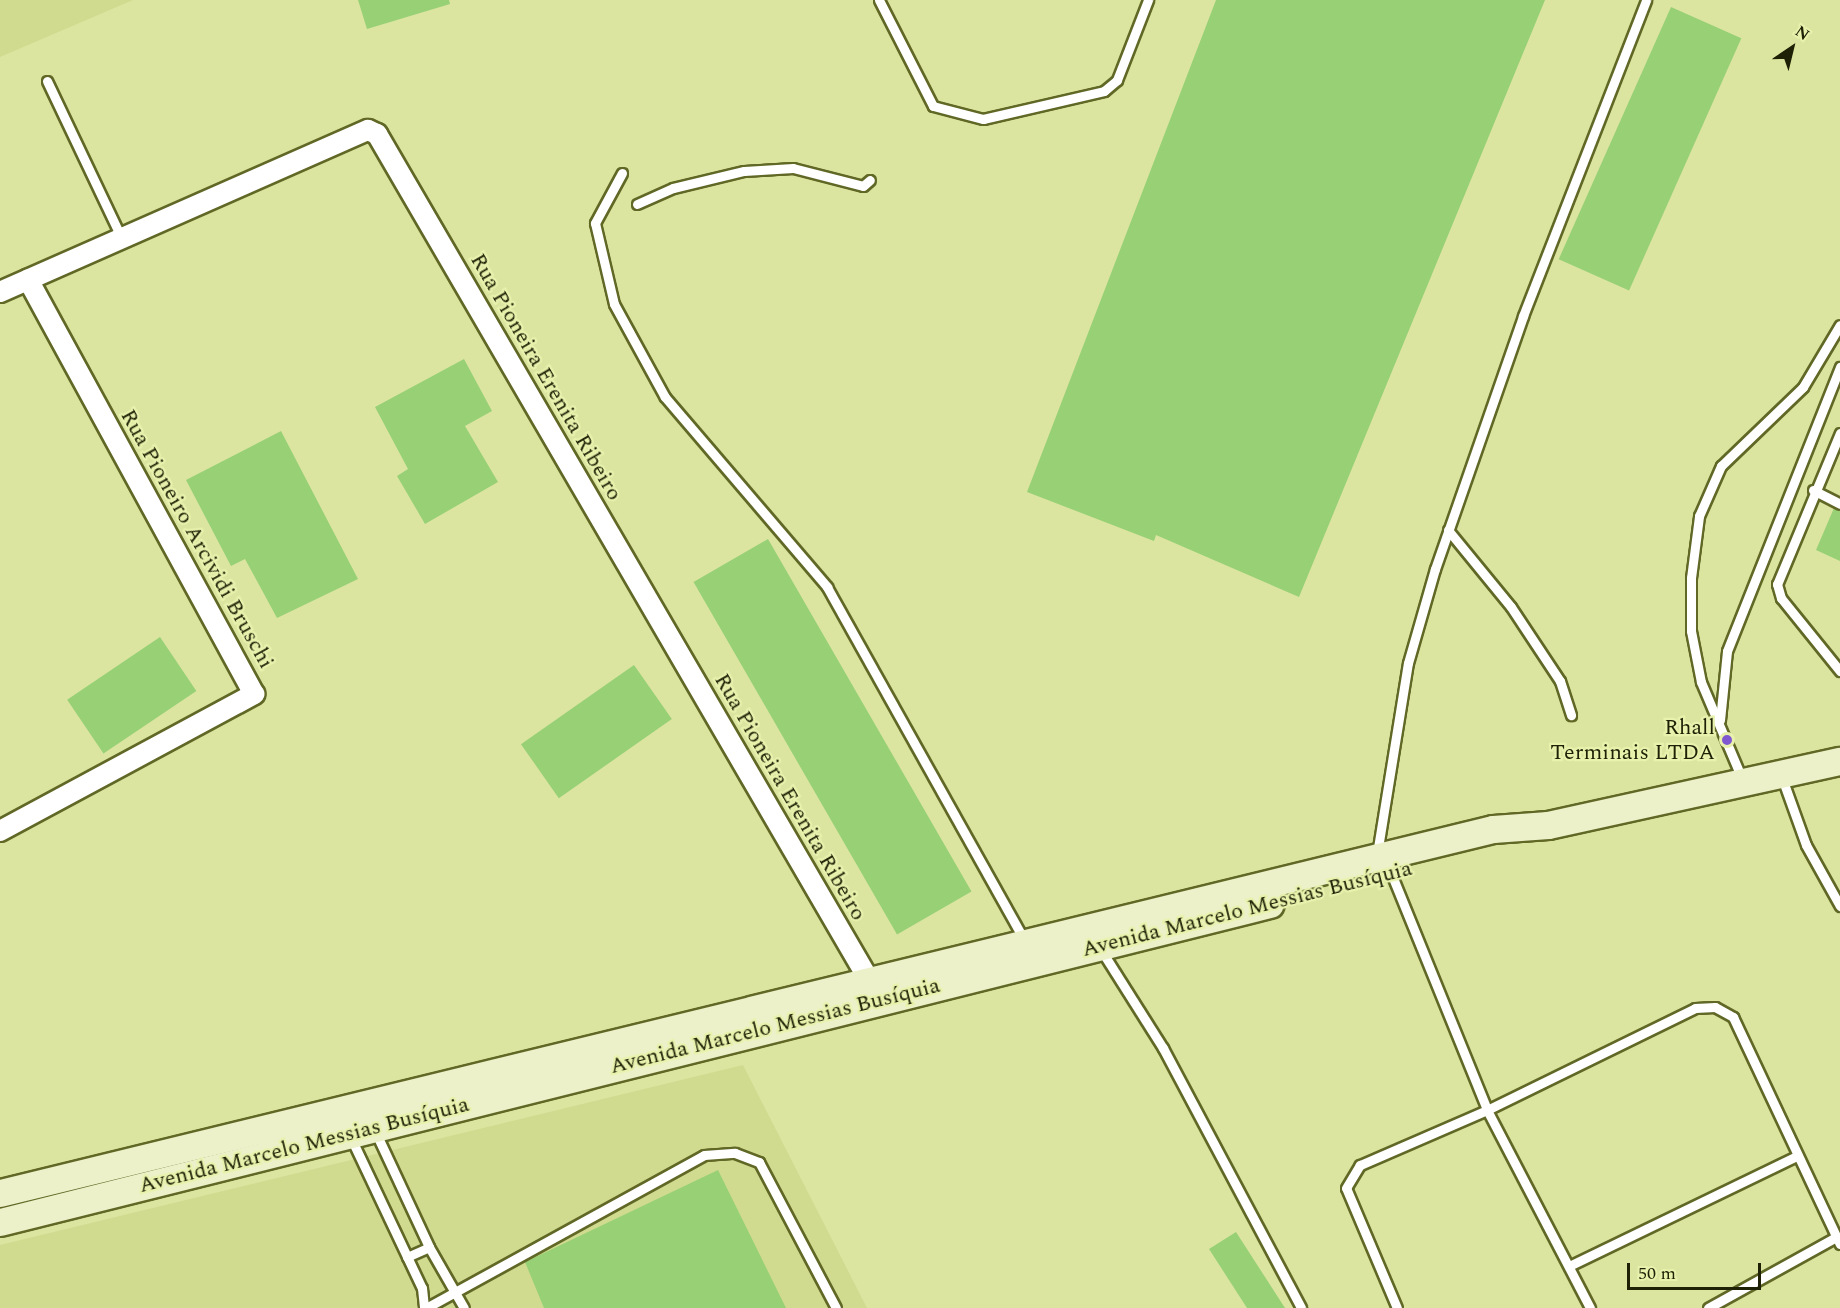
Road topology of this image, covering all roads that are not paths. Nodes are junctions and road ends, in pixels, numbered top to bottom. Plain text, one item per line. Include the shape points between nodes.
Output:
1 (879, 0) edge
2 (1148, 0) edge
3 (1646, 0) edge
4 (47, 81) dead end
5 (622, 172) dead end
6 (870, 180) dead end
7 (637, 204) dead end
8 (122, 239) junction
9 (28, 280) junction
10 (0, 292) edge
11 (1840, 325) edge
12 (1840, 367) edge
13 (1840, 433) edge
14 (1813, 490) junction
15 (1840, 504) edge
16 (1448, 530) junction
17 (1840, 671) edge
18 (1572, 715) dead end
19 (1720, 722) junction
20 (1840, 761) edge
21 (1781, 775) junction
22 (1744, 783) junction
23 (0, 831) edge
24 (1384, 866) junction
25 (1840, 906) edge
26 (1093, 936) junction
27 (1025, 941) junction
28 (874, 989) junction
29 (1487, 1110) junction
30 (362, 1121) junction
31 (1797, 1156) junction
32 (0, 1193) edge
33 (0, 1222) edge
34 (1838, 1240) edge
35 (429, 1247) junction
36 (407, 1257) junction
37 (1569, 1266) junction
38 (453, 1289) junction
39 (425, 1308) edge
40 (464, 1308) edge
41 (836, 1308) edge
42 (1301, 1308) edge
43 (1397, 1308) edge
44 (1590, 1308) edge
45 (1708, 1308) edge

1 - 2 lane via 933,106 983,119 1104,91 1117,80
3 - 16 lane via 1523,316
4 - 8 lane
5 - 27 lane via 595,223 614,304 664,397 827,587
6 - 7 lane via 863,186 793,168 744,171 674,188
8 - 9 street, Rua Pioneira Erenita Ribeiro
8 - 28 street, Rua Pioneira Erenita Ribeiro via 368,130 377,135
9 - 10 street, Rua Pioneira Erenita Ribeiro
9 - 23 street, Rua Pioneiro Arcividi Bruschi via 254,694
11 - 19 lane via 1803,387 1721,466 1699,516 1691,578 1691,631 1701,682
12 - 19 lane via 1727,651
13 - 14 lane
14 - 15 lane
14 - 17 lane via 1777,584 1781,598
16 - 18 lane via 1511,607 1560,681
16 - 24 lane via 1408,663
19 - 22 lane
20 - 21 street, Avenida Marcelo Messias Busíquia
21 - 22 street, Avenida Marcelo Messias Busíquia
21 - 25 lane via 1806,845
22 - 24 street, Avenida Marcelo Messias Busíquia via 1548,825 1500,846
24 - 26 street, Avenida Marcelo Messias Busíquia
24 - 29 lane
26 - 27 street, Avenida Marcelo Messias Busíquia
26 - 28 street, Avenida Marcelo Messias Busíquia
26 - 42 lane via 1163,1048
27 - 28 street, Avenida Marcelo Messias Busíquia
28 - 30 street
29 - 31 lane via 1695,1008 1715,1007 1733,1017
29 - 37 lane
29 - 43 lane via 1360,1165 1346,1188
30 - 32 street via 338,1109
30 - 33 street, Avenida Marcelo Messias Busíquia
30 - 35 lane
30 - 36 lane
31 - 34 lane
31 - 37 lane
34 - 45 lane
35 - 36 lane
35 - 38 lane
36 - 39 lane via 422,1288
37 - 44 lane
38 - 39 lane
38 - 40 lane
38 - 41 lane via 704,1155 735,1153 759,1162

